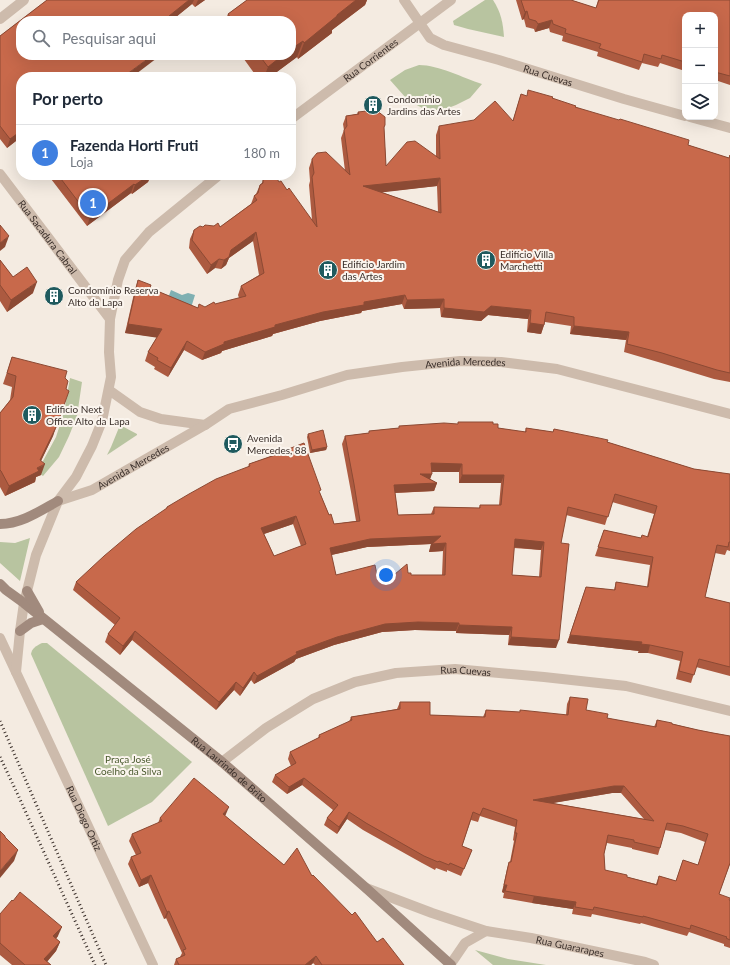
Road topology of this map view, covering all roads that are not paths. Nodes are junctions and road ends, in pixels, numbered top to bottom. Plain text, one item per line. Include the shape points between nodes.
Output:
1 (24, 0) edge
2 (404, 0) edge
3 (451, 0) edge
4 (0, 18) edge
5 (420, 23) junction
6 (296, 115) edge
7 (682, 115) edge
8 (701, 120) edge
9 (730, 128) edge
10 (0, 174) edge
11 (213, 180) edge
12 (110, 319) junction
13 (109, 390) junction
14 (730, 414) edge
15 (205, 425) junction
16 (58, 501) junction
17 (0, 524) edge
18 (0, 584) edge
19 (27, 591) junction
20 (24, 603) junction
21 (43, 619) junction
22 (20, 631) junction
23 (0, 638) edge
24 (16, 672) junction
25 (730, 711) edge
26 (222, 762) junction
27 (366, 888) junction
28 (486, 931) junction
29 (153, 965) edge
30 (450, 965) edge
31 (654, 965) edge

1 - 4 street
2 - 5 street, Rua Cuevas
3 - 5 street, Rua Corrientes
5 - 6 street, Rua Corrientes
5 - 7 street, Rua Cuevas via 430,38 444,45
8 - 9 street
10 - 12 street, Rua Sacadura Cabral
11 - 12 street via 149,232 125,260
12 - 13 street
13 - 15 street via 140,412 161,420
13 - 16 street via 102,421 92,446 76,478
14 - 15 street, Avenida Mercedes via 557,368 502,362 460,361 347,376 229,409
15 - 16 street, Avenida Mercedes via 92,490
16 - 17 street via 21,520
16 - 19 street via 36,555
18 - 20 street, Rua Laurindo de Brito
19 - 20 street
19 - 21 street
20 - 21 street, Rua Laurindo de Brito
20 - 22 street
21 - 22 street via 31,623
21 - 26 street, Rua Laurindo de Brito
22 - 24 street
23 - 24 street, Rua Diogo Ortiz
24 - 29 street, Rua Diogo Ortiz
25 - 26 street, Rua Cuevas via 626,686 559,678 456,670 396,673 355,682 313,699 266,728
26 - 27 street, Rua Laurindo de Brito
27 - 28 street, Rua Guararapes
27 - 30 street, Rua Laurindo de Brito
28 - 30 street via 465,943
28 - 31 street, Rua Guararapes via 531,938

